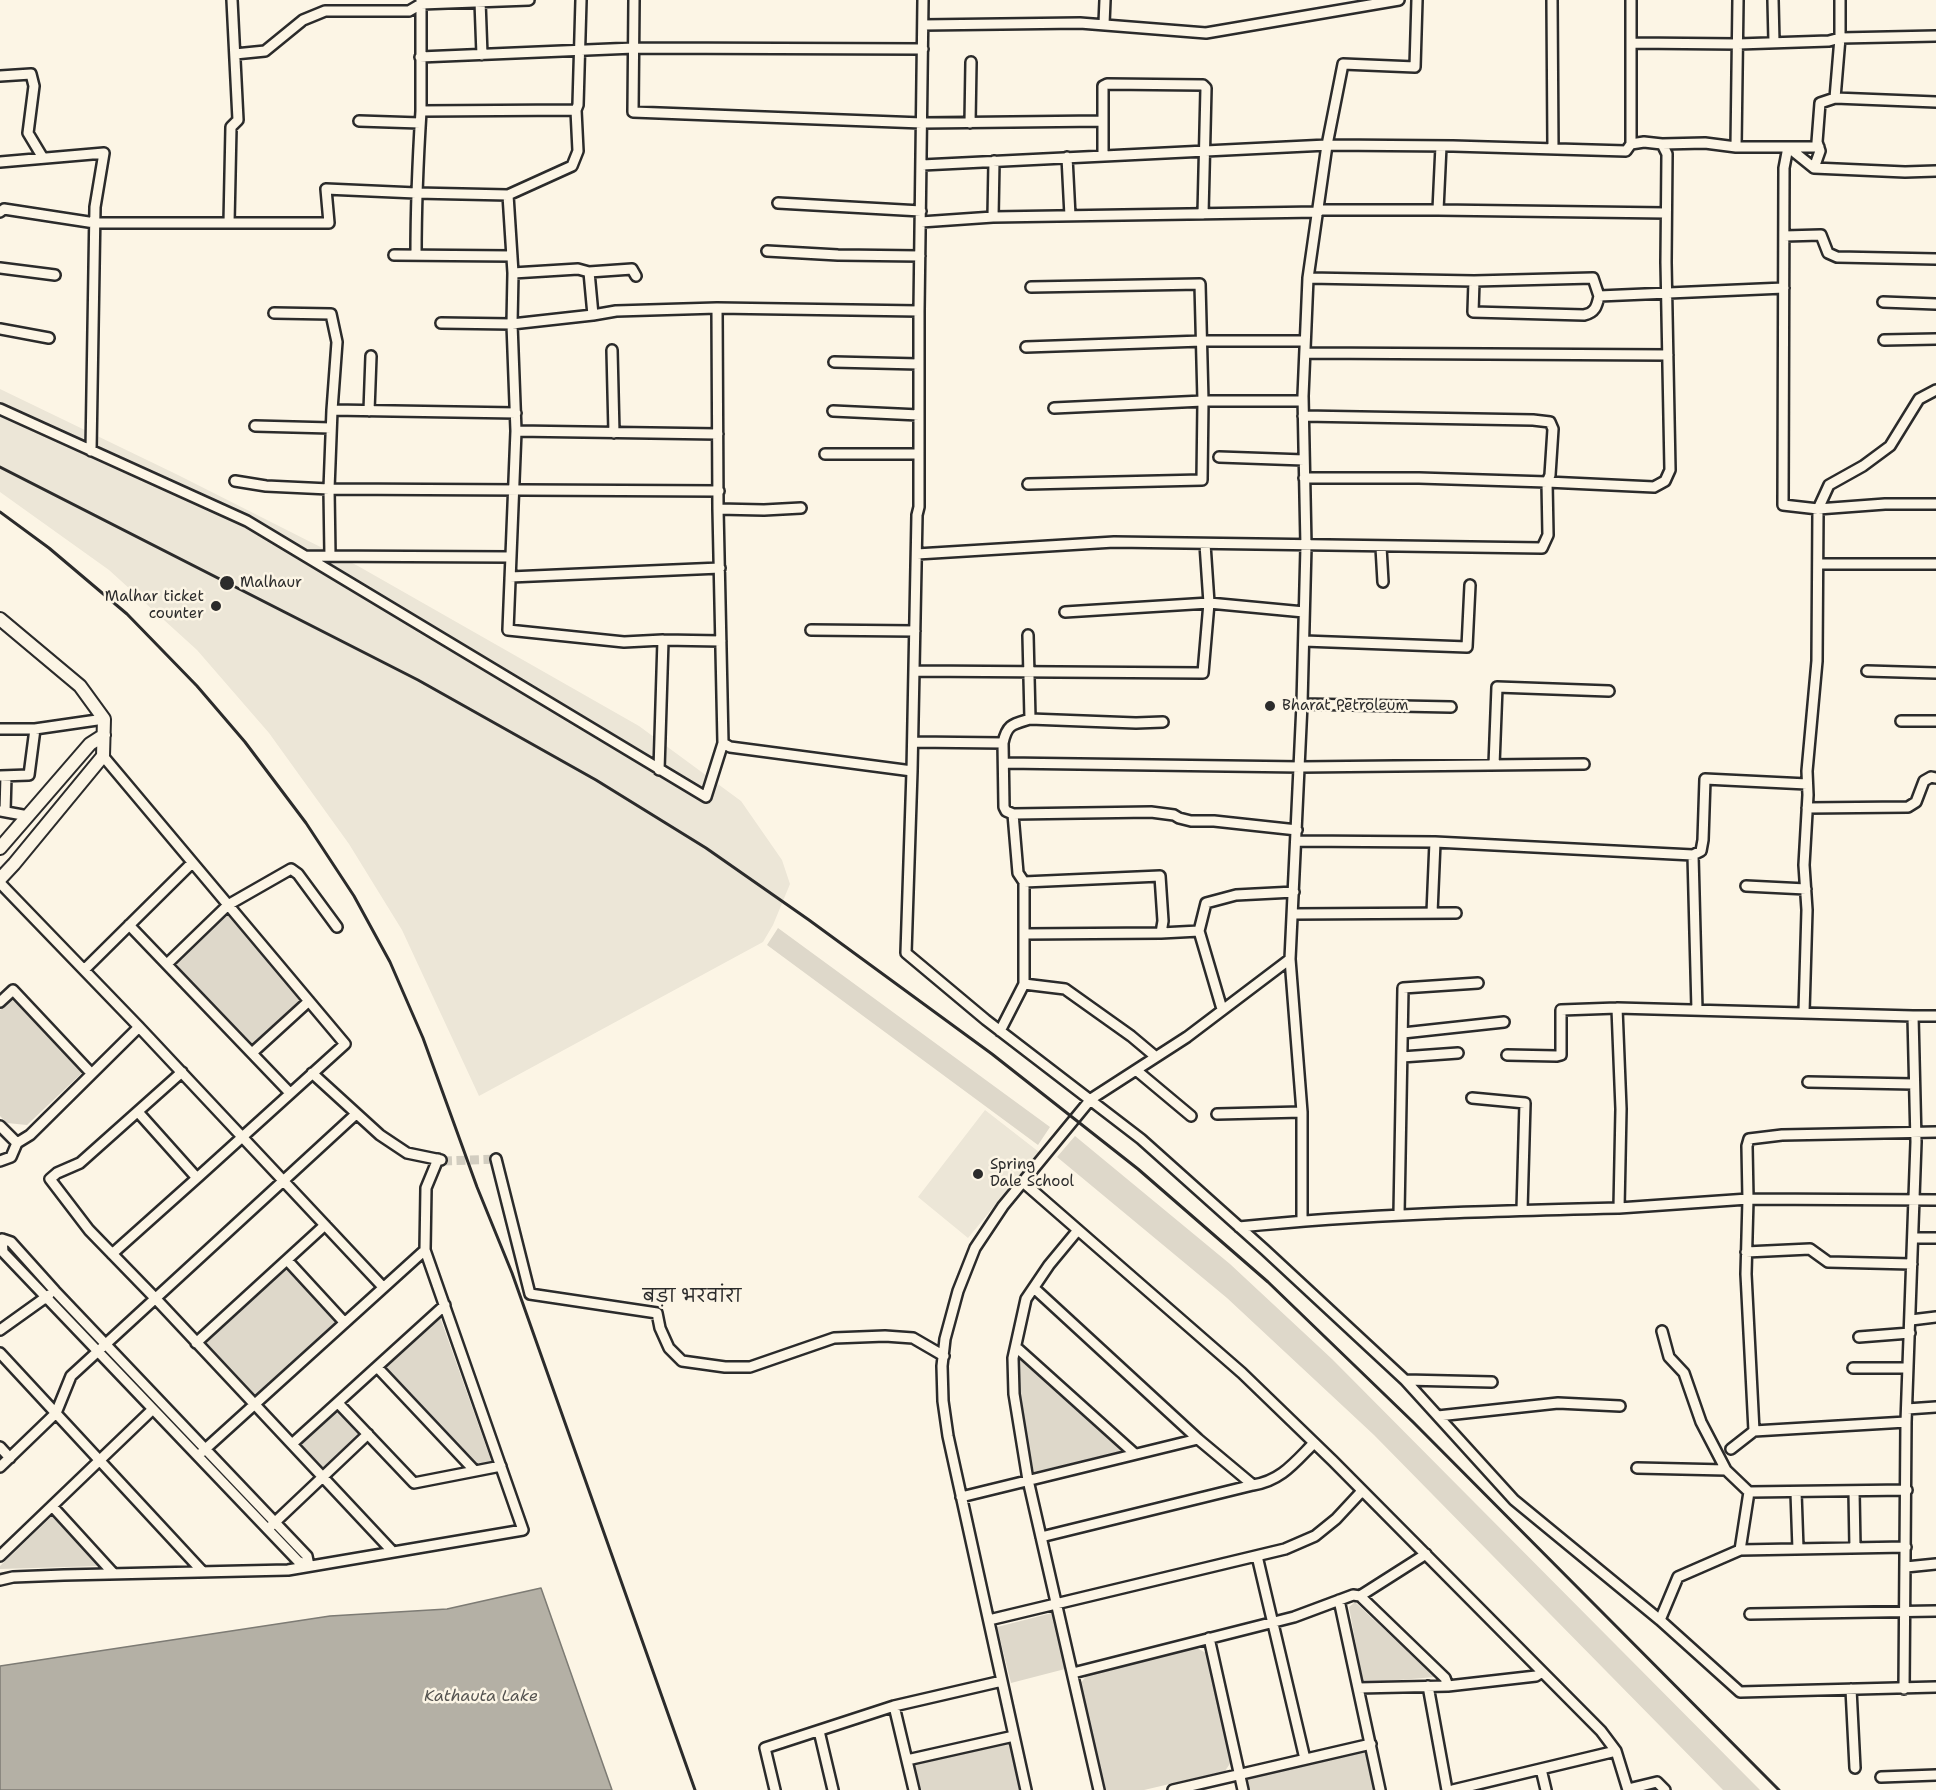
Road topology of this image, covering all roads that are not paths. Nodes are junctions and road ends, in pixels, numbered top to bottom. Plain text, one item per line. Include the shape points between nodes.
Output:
1 (232, 0) edge
2 (526, 0) edge
3 (581, 0) edge
4 (634, 0) edge
5 (923, 0) edge
6 (1105, 0) edge
7 (1399, 0) edge
8 (1417, 0) edge
9 (1552, 0) edge
10 (1631, 0) edge
11 (1738, 0) edge
12 (1773, 0) edge
13 (1840, 0) edge
14 (480, 1) edge
15 (421, 2) edge
16 (1104, 24) junction
17 (923, 25) junction
18 (1936, 36) edge
19 (1840, 38) junction
20 (1774, 42) junction
21 (1632, 43) junction
22 (1738, 44) junction
23 (634, 48) junction
24 (923, 49) junction
25 (579, 52) junction
26 (234, 54) junction
27 (482, 55) junction
28 (420, 57) junction
29 (971, 62) dead end
30 (0, 76) edge
31 (1835, 98) junction
32 (1936, 102) edge
33 (421, 111) junction
34 (576, 111) junction
35 (359, 121) dead end
36 (1102, 121) junction
37 (420, 123) junction
38 (922, 123) junction
39 (970, 123) junction
40 (1631, 144) junction
41 (1662, 144) junction
42 (1327, 145) junction
43 (1441, 146) junction
44 (1736, 147) junction
45 (1788, 147) junction
46 (1819, 147) junction
47 (1553, 148) junction
48 (1205, 151) junction
49 (1103, 156) junction
50 (43, 158) junction
51 (1067, 158) junction
52 (994, 160) junction
53 (0, 162) edge
54 (922, 165) junction
55 (1814, 168) junction
56 (1936, 171) edge
57 (416, 194) junction
58 (508, 195) junction
59 (778, 203) dead end
60 (1438, 210) junction
61 (921, 211) junction
62 (0, 212) edge
63 (1318, 212) junction
64 (1666, 213) junction
65 (1203, 214) junction
66 (1070, 216) junction
67 (993, 217) junction
68 (921, 222) junction
69 (95, 223) junction
70 (229, 223) junction
71 (1784, 236) junction
72 (767, 251) dead end
73 (394, 255) dead end
74 (416, 255) junction
75 (512, 256) junction
76 (920, 256) junction
77 (1936, 259) edge
78 (0, 268) edge
79 (589, 272) junction
80 (513, 273) junction
81 (55, 275) dead end
82 (636, 276) dead end
83 (1308, 278) junction
84 (1474, 281) junction
85 (1031, 287) dead end
86 (1784, 288) junction
87 (1667, 294) junction
88 (1599, 296) junction
89 (1882, 302) dead end
90 (1936, 304) edge
91 (717, 308) junction
92 (919, 311) junction
93 (274, 313) dead end
94 (593, 315) junction
95 (441, 323) dead end
96 (512, 324) junction
97 (0, 329) edge
98 (49, 338) dead end
99 (1936, 339) edge
100 (1884, 340) dead end
101 (1202, 341) junction
102 (1305, 341) junction
103 (1026, 347) dead end
104 (612, 350) dead end
105 (1305, 353) junction
106 (1668, 355) junction
107 (371, 356) dead end
108 (834, 362) dead end
109 (919, 364) junction
110 (1936, 390) edge
111 (1203, 401) junction
112 (1303, 401) junction
113 (1054, 408) dead end
114 (0, 409) edge
115 (332, 410) junction
116 (369, 411) junction
117 (833, 411) dead end
118 (516, 413) junction
119 (919, 415) junction
120 (1303, 416) junction
121 (255, 426) dead end
122 (331, 428) junction
123 (516, 432) junction
124 (614, 433) junction
125 (718, 434) junction
126 (91, 451) junction
127 (825, 454) dead end
128 (919, 454) junction
129 (1220, 458) dead end
130 (1304, 460) junction
131 (1304, 478) junction
132 (235, 481) dead end
133 (1546, 482) junction
134 (1028, 484) dead end
135 (330, 489) junction
136 (514, 490) junction
137 (719, 491) junction
138 (1936, 504) edge
139 (801, 508) dead end
140 (718, 509) junction
141 (1818, 509) junction
142 (1205, 544) junction
143 (1306, 546) junction
144 (1381, 547) junction
145 (917, 554) junction
146 (304, 556) junction
147 (330, 556) junction
148 (511, 557) junction
149 (1818, 564) junction
150 (1936, 564) edge
151 (720, 568) junction
152 (510, 577) junction
153 (1383, 582) dead end
154 (1470, 585) dead end
155 (1209, 603) junction
156 (1065, 612) dead end
157 (1304, 612) junction
158 (0, 619) edge
159 (811, 630) dead end
160 (915, 631) junction
161 (1028, 635) dead end
162 (663, 640) junction
163 (721, 641) junction
164 (1304, 641) junction
165 (914, 671) junction
166 (1867, 671) dead end
167 (1029, 672) junction
168 (1936, 673) edge
169 (1609, 691) dead end
170 (1302, 704) junction
171 (1451, 707) dead end
172 (104, 719) junction
173 (1030, 719) junction
174 (1936, 721) edge
175 (1163, 722) dead end
176 (1901, 722) dead end
177 (0, 729) edge
178 (35, 729) junction
179 (104, 735) junction
180 (723, 742) junction
181 (913, 742) junction
182 (1003, 743) junction
183 (90, 744) junction
184 (103, 756) junction
185 (1005, 763) junction
186 (1584, 764) dead end
187 (1494, 765) junction
188 (1301, 767) junction
189 (659, 770) junction
190 (912, 771) junction
191 (3, 776) edge
192 (1936, 778) edge
193 (1807, 784) junction
194 (1807, 808) junction
195 (2, 811) edge
196 (1013, 814) junction
197 (28, 816) junction
198 (19, 826) junction
199 (1297, 830) junction
200 (35, 839) junction
201 (1297, 841) junction
202 (1435, 842) junction
203 (0, 848) edge
204 (1693, 855) junction
205 (192, 863) junction
206 (0, 881) edge
207 (1024, 882) junction
208 (1746, 886) dead end
209 (1806, 889) junction
210 (1294, 892) junction
211 (228, 905) junction
212 (1432, 913) junction
213 (1456, 913) dead end
214 (1293, 914) junction
215 (129, 926) junction
216 (337, 927) dead end
217 (1199, 931) junction
218 (1161, 933) junction
219 (1024, 934) junction
220 (1290, 958) junction
221 (167, 964) junction
222 (84, 970) junction
223 (1478, 983) dead end
224 (1024, 984) junction
225 (309, 1001) junction
226 (0, 1002) edge
227 (1617, 1008) junction
228 (1222, 1009) junction
229 (1697, 1010) junction
230 (1804, 1012) junction
231 (1913, 1016) junction
232 (1936, 1016) edge
233 (1504, 1022) dead end
234 (139, 1027) junction
235 (1000, 1031) junction
236 (1403, 1033) junction
237 (252, 1053) junction
238 (1458, 1053) dead end
239 (1507, 1055) dead end
240 (1156, 1057) junction
241 (1402, 1057) junction
242 (1136, 1070) junction
243 (91, 1072) junction
244 (182, 1072) junction
245 (312, 1073) junction
246 (1808, 1082) dead end
247 (1914, 1084) junction
248 (290, 1093) junction
249 (1472, 1098) dead end
250 (1091, 1100) junction
251 (138, 1112) junction
252 (1302, 1112) junction
253 (356, 1114) junction
254 (1217, 1114) dead end
255 (1191, 1116) dead end
256 (0, 1126) edge
257 (1916, 1132) junction
258 (1936, 1132) edge
259 (242, 1136) junction
260 (17, 1143) junction
261 (496, 1159) dead end
262 (0, 1161) edge
263 (197, 1178) junction
264 (284, 1181) junction
265 (1023, 1182) junction
266 (1748, 1199) junction
267 (1914, 1200) junction
268 (1936, 1200) edge
269 (1619, 1208) junction
270 (1522, 1210) junction
271 (1399, 1214) junction
272 (1302, 1220) junction
273 (325, 1225) junction
274 (1239, 1227) junction
275 (1078, 1230) junction
276 (1913, 1238) junction
277 (1936, 1238) edge
278 (1, 1240) edge
279 (425, 1250) junction
280 (1746, 1252) junction
281 (112, 1254) junction
282 (287, 1260) junction
283 (1912, 1264) junction
284 (384, 1287) junction
285 (1034, 1288) junction
286 (55, 1291) junction
287 (46, 1297) junction
288 (156, 1299) junction
289 (445, 1305) junction
290 (1936, 1317) edge
291 (1911, 1320) junction
292 (344, 1322) junction
293 (0, 1330) edge
294 (1662, 1331) dead end
295 (1910, 1334) junction
296 (1859, 1337) dead end
297 (196, 1343) junction
298 (1016, 1347) junction
299 (102, 1348) junction
300 (0, 1353) edge
301 (944, 1356) junction
302 (377, 1367) junction
303 (1853, 1368) dead end
304 (1908, 1368) junction
305 (1405, 1380) junction
306 (1492, 1382) dead end
307 (338, 1403) junction
308 (254, 1404) junction
309 (1620, 1406) dead end
310 (1936, 1407) edge
311 (153, 1409) junction
312 (1907, 1409) junction
313 (56, 1413) junction
314 (1438, 1416) junction
315 (1906, 1422) junction
316 (1754, 1431) junction
317 (368, 1434) junction
318 (1198, 1439) junction
319 (1314, 1443) junction
320 (292, 1444) junction
321 (0, 1448) edge
322 (1731, 1449) dead end
323 (202, 1452) junction
324 (1135, 1454) junction
325 (10, 1458) junction
326 (100, 1460) junction
327 (501, 1466) junction
328 (0, 1467) edge
329 (1637, 1468) dead end
330 (1726, 1470) junction
331 (476, 1471) junction
332 (323, 1477) junction
333 (1028, 1480) junction
334 (1253, 1485) junction
335 (1907, 1490) junction
336 (1362, 1491) junction
337 (1854, 1491) junction
338 (1749, 1492) junction
339 (1796, 1492) junction
340 (961, 1497) junction
341 (52, 1506) junction
342 (271, 1526) junction
343 (1041, 1537) junction
344 (1906, 1547) junction
345 (1855, 1548) junction
346 (1798, 1549) junction
347 (1740, 1550) junction
348 (393, 1552) junction
349 (1426, 1554) junction
350 (0, 1556) edge
351 (1257, 1556) junction
352 (1936, 1564) edge
353 (309, 1566) junction
354 (1906, 1568) junction
355 (203, 1572) junction
356 (114, 1574) junction
357 (0, 1580) edge
358 (1360, 1596) junction
359 (1339, 1600) junction
360 (1056, 1604) junction
361 (1906, 1611) junction
362 (1936, 1611) edge
363 (1750, 1614) dead end
364 (988, 1620) junction
365 (1660, 1620) junction
366 (1273, 1622) junction
367 (1209, 1638) junction
368 (1542, 1671) junction
369 (1073, 1672) junction
370 (1002, 1681) junction
371 (1428, 1686) junction
372 (1448, 1686) junction
373 (1936, 1687) edge
374 (1358, 1688) junction
375 (1851, 1689) junction
376 (1904, 1689) junction
377 (894, 1706) junction
378 (819, 1731) junction
379 (1014, 1736) junction
380 (1371, 1744) junction
381 (1616, 1751) junction
382 (1305, 1759) junction
383 (907, 1760) junction
384 (1855, 1768) dead end
385 (1541, 1769) junction
386 (1240, 1774) junction
387 (1936, 1775) edge
388 (1881, 1777) dead end
389 (775, 1790) edge
390 (833, 1790) edge
391 (914, 1790) edge
392 (1026, 1790) edge
393 (1099, 1790) edge
394 (1173, 1790) edge
395 (1243, 1790) edge
396 (1380, 1790) edge
397 (1447, 1790) edge
398 (1453, 1790) edge
399 (1546, 1790) edge
400 (1628, 1790) edge
401 (1665, 1790) edge

1 - 26 street
2 - 14 street
3 - 25 street
4 - 23 street
5 - 17 street
6 - 16 street
7 - 16 street via 1206,33
8 - 42 street via 1415,67 1343,64
9 - 47 street
10 - 21 street
11 - 22 street
12 - 20 street
13 - 19 street
14 - 15 street
14 - 27 street
15 - 26 street via 409,11 325,11 303,20 265,51
15 - 28 street
16 - 17 street
17 - 24 street
18 - 19 street
19 - 20 street
19 - 31 street
20 - 22 street
21 - 22 street
21 - 40 street
22 - 44 street
23 - 24 street
23 - 25 street
23 - 38 street via 633,112
24 - 38 street
25 - 27 street
25 - 34 street
26 - 70 street via 238,120 231,128
27 - 28 street
28 - 33 street
29 - 39 street
30 - 50 street via 31,74 34,86 28,133
31 - 32 street
31 - 46 street via 1820,103
33 - 34 street
33 - 37 street
34 - 58 street via 578,151 572,166
35 - 37 street
36 - 39 street
36 - 48 street via 1103,86 1107,84 1203,85
36 - 49 street
37 - 57 street
38 - 39 street
38 - 54 street
40 - 41 street
40 - 47 street via 1626,151
41 - 44 street
41 - 64 street via 1667,154
42 - 43 street
42 - 48 street
42 - 63 street
43 - 47 street
43 - 60 street
44 - 45 street
45 - 46 street
45 - 55 street
45 - 71 street via 1784,168
46 - 55 street
48 - 49 street
48 - 65 street
49 - 51 street
50 - 53 street
50 - 69 street via 104,153
51 - 52 street
51 - 66 street
52 - 54 street
52 - 67 street
54 - 61 street
55 - 56 street
57 - 58 street
57 - 70 street via 326,189 329,223
57 - 74 street
58 - 75 street
59 - 61 street
60 - 63 street
60 - 64 street
61 - 68 street
62 - 69 street via 4,209
63 - 65 street
63 - 83 street
64 - 87 street
65 - 66 street
66 - 67 street
67 - 68 street
68 - 76 street
69 - 70 street
69 - 126 street
71 - 77 street via 1821,235 1828,254 1837,257
71 - 86 street
72 - 76 street
73 - 74 street
74 - 75 street
75 - 80 street
76 - 92 street
78 - 81 street
79 - 80 street via 578,269
79 - 82 street via 632,269
79 - 94 street
80 - 96 street
83 - 84 street
83 - 102 street
84 - 88 street via 1593,278
84 - 88 street via 1473,312 1584,315 1597,307
85 - 101 street via 1200,284
86 - 87 street
86 - 141 street via 1783,505
87 - 88 street
87 - 106 street
89 - 90 street
91 - 92 street
91 - 94 street via 627,310
91 - 125 street
92 - 109 street
93 - 115 street via 331,314 337,342
94 - 96 street
95 - 96 street
96 - 118 street
97 - 98 street
99 - 100 street
101 - 102 street
101 - 103 street
101 - 111 street
102 - 105 street
104 - 124 street
105 - 106 street
105 - 112 street
106 - 133 street via 1670,470 1665,481 1654,487
107 - 116 street
108 - 109 street
109 - 119 street
110 - 141 street via 1919,399 1890,447 1829,485
111 - 112 street
111 - 113 street
111 - 134 street via 1202,480
112 - 120 street
114 - 126 street
115 - 116 street
115 - 122 street
116 - 118 street
117 - 119 street
118 - 123 street
119 - 128 street
120 - 130 street
120 - 133 street via 1550,422 1550,475
121 - 122 street
122 - 135 street
123 - 124 street
123 - 136 street
124 - 125 street
125 - 137 street
126 - 146 street via 247,521
127 - 128 street
128 - 145 street
129 - 130 street
130 - 131 street
131 - 133 street
131 - 143 street
132 - 135 street
133 - 144 street via 1548,534 1542,549
135 - 136 street
135 - 147 street
136 - 137 street
136 - 148 street
137 - 140 street
138 - 141 street
139 - 140 street
140 - 151 street
141 - 149 street
142 - 143 street
142 - 145 street via 1114,542
142 - 155 street
143 - 144 street
143 - 157 street
144 - 153 street
145 - 160 street
146 - 147 street
146 - 189 street
147 - 148 street
148 - 152 street
149 - 150 street
149 - 193 street via 1817,662
151 - 152 street
151 - 163 street
152 - 162 street via 508,630 624,642
154 - 164 street via 1467,647
155 - 156 street
155 - 157 street
155 - 167 street via 1203,673
157 - 164 street
158 - 172 street via 80,686
159 - 160 street
160 - 165 street
161 - 167 street
162 - 163 street
162 - 189 street
163 - 180 street
164 - 170 street
165 - 167 street
165 - 181 street
166 - 168 street
167 - 173 street
169 - 187 street via 1497,687
170 - 171 street
170 - 188 street
172 - 178 street
172 - 179 street
173 - 175 street
173 - 182 street via 1010,727
174 - 176 street
177 - 178 street
178 - 191 street via 29,775
179 - 183 street
179 - 184 street
180 - 189 street via 706,797
180 - 190 street via 730,747
181 - 182 street
181 - 190 street
182 - 185 street
183 - 184 street
183 - 197 street
184 - 200 street
184 - 205 street
185 - 188 street
185 - 196 street via 1004,807
186 - 187 street
187 - 188 street
188 - 199 street
190 - 235 street via 906,952
191 - 195 street
192 - 194 street via 1924,781 1916,802 1908,807
193 - 194 street
193 - 204 street via 1705,779 1703,840 1701,850
194 - 209 street
195 - 197 street
196 - 199 street via 1151,812 1191,821
196 - 207 street via 1018,873
197 - 198 street
198 - 200 street
198 - 203 street
199 - 201 street
200 - 206 street
201 - 202 street
201 - 210 street
202 - 204 street
202 - 212 street
204 - 229 street
205 - 211 street
205 - 215 street
206 - 222 street
207 - 218 street via 1160,876
207 - 219 street
208 - 209 street
209 - 230 street
210 - 214 street
210 - 217 street via 1236,895 1206,903
211 - 216 street via 291,869
211 - 221 street
211 - 225 street
212 - 213 street
212 - 214 street
214 - 220 street
215 - 221 street
215 - 222 street
217 - 218 street
217 - 228 street
218 - 219 street
219 - 224 street
220 - 228 street
220 - 252 street
221 - 237 street
222 - 234 street
223 - 236 street via 1403,988
224 - 235 street
224 - 240 street via 1065,989
225 - 237 street
225 - 245 street via 345,1044
226 - 243 street via 13,990
227 - 229 street
227 - 239 street via 1561,1010 1561,1055
227 - 269 street
228 - 240 street
229 - 230 street
230 - 231 street
231 - 232 street
231 - 247 street
233 - 236 street
234 - 243 street
234 - 244 street
235 - 250 street
236 - 241 street
237 - 248 street
238 - 241 street
240 - 242 street
241 - 271 street
242 - 250 street
242 - 255 street
243 - 260 street via 30,1135
244 - 251 street
244 - 259 street
245 - 248 street
245 - 253 street
246 - 247 street
247 - 257 street
248 - 259 street
249 - 270 street via 1525,1103
250 - 265 street
250 - 274 street
251 - 263 street
251 - 281 street via 80,1164 50,1179
252 - 254 street
252 - 272 street
253 - 264 street
253 - 279 street via 407,1153 440,1160 426,1188
256 - 260 street
257 - 258 street
257 - 266 street via 1749,1139
257 - 267 street
259 - 263 street
259 - 264 street
260 - 262 street via 11,1157
261 - 301 street via 530,1294 657,1313 669,1348 682,1361 750,1367 834,1338 885,1336 913,1338
263 - 281 street
264 - 273 street
264 - 288 street
265 - 275 street
265 - 301 street via 975,1248 958,1291
266 - 267 street
266 - 269 street
266 - 280 street
267 - 268 street
267 - 276 street
269 - 270 street
270 - 271 street
271 - 272 street
272 - 274 street
273 - 282 street
273 - 284 street
274 - 305 street
275 - 285 street
275 - 319 street via 1242,1373
276 - 277 street
276 - 283 street
278 - 286 street via 11,1242
278 - 287 street via 3,1252
279 - 284 street
279 - 289 street
280 - 283 street via 1810,1249 1828,1262
280 - 316 street
281 - 288 street
282 - 292 street
282 - 297 street
283 - 291 street
284 - 292 street
285 - 298 street via 1026,1299
285 - 318 street
286 - 287 street
286 - 299 street
287 - 293 street
287 - 299 street
288 - 297 street
288 - 299 street
289 - 302 street
289 - 327 street
290 - 291 street
291 - 295 street
292 - 308 street
294 - 330 street via 1669,1357 1684,1373 1701,1422
295 - 296 street
295 - 304 street
297 - 308 street
298 - 324 street
298 - 333 street via 1014,1394
299 - 311 street
299 - 313 street via 71,1376
299 - 323 street
300 - 313 street
301 - 340 street via 943,1401
302 - 307 street
302 - 331 street
303 - 304 street
304 - 312 street
305 - 306 street
305 - 314 street
307 - 317 street
307 - 320 street
308 - 320 street
308 - 323 street
309 - 314 street via 1558,1403
310 - 312 street
311 - 323 street
311 - 326 street
312 - 315 street
313 - 325 street
313 - 326 street
314 - 365 street via 1514,1500
315 - 316 street
315 - 335 street
316 - 322 street
317 - 331 street via 414,1483
317 - 332 street
318 - 324 street
318 - 334 street
319 - 334 street via 1281,1475
319 - 336 street
320 - 332 street
321 - 325 street
323 - 342 street
324 - 333 street
325 - 328 street
326 - 341 street
326 - 355 street
327 - 331 street
327 - 348 street via 523,1530
329 - 330 street
330 - 338 street
332 - 342 street
332 - 348 street
333 - 340 street
333 - 343 street
334 - 343 street
335 - 337 street
335 - 344 street
336 - 349 street
336 - 351 street via 1315,1536
337 - 339 street
337 - 345 street
338 - 339 street
338 - 347 street
339 - 346 street
340 - 364 street
341 - 350 street
341 - 356 street
342 - 353 street via 307,1556
343 - 360 street
344 - 345 street
344 - 354 street
345 - 346 street
346 - 347 street
347 - 365 street via 1678,1577
348 - 353 street
349 - 358 street
349 - 368 street
351 - 360 street
351 - 366 street
352 - 354 street
353 - 355 street
354 - 361 street
355 - 356 street
356 - 357 street
358 - 359 street
358 - 372 street via 1445,1678
359 - 366 street
359 - 374 street
360 - 364 street
360 - 369 street
361 - 362 street
361 - 363 street
361 - 376 street
364 - 370 street
365 - 375 street via 1740,1692
366 - 367 street
366 - 382 street
367 - 369 street
367 - 386 street
368 - 372 street via 1536,1676
368 - 381 street
369 - 393 street
370 - 377 street
370 - 379 street
371 - 372 street
371 - 374 street
371 - 397 street
373 - 376 street
374 - 380 street
375 - 376 street
375 - 384 street
377 - 378 street
377 - 383 street
378 - 389 street via 765,1748
378 - 390 street
379 - 383 street
379 - 392 street
380 - 382 street
380 - 396 street
381 - 385 street
381 - 400 street
382 - 386 street
383 - 391 street
385 - 398 street
385 - 399 street
386 - 394 street
386 - 395 street
387 - 388 street
400 - 401 street via 1657,1782

